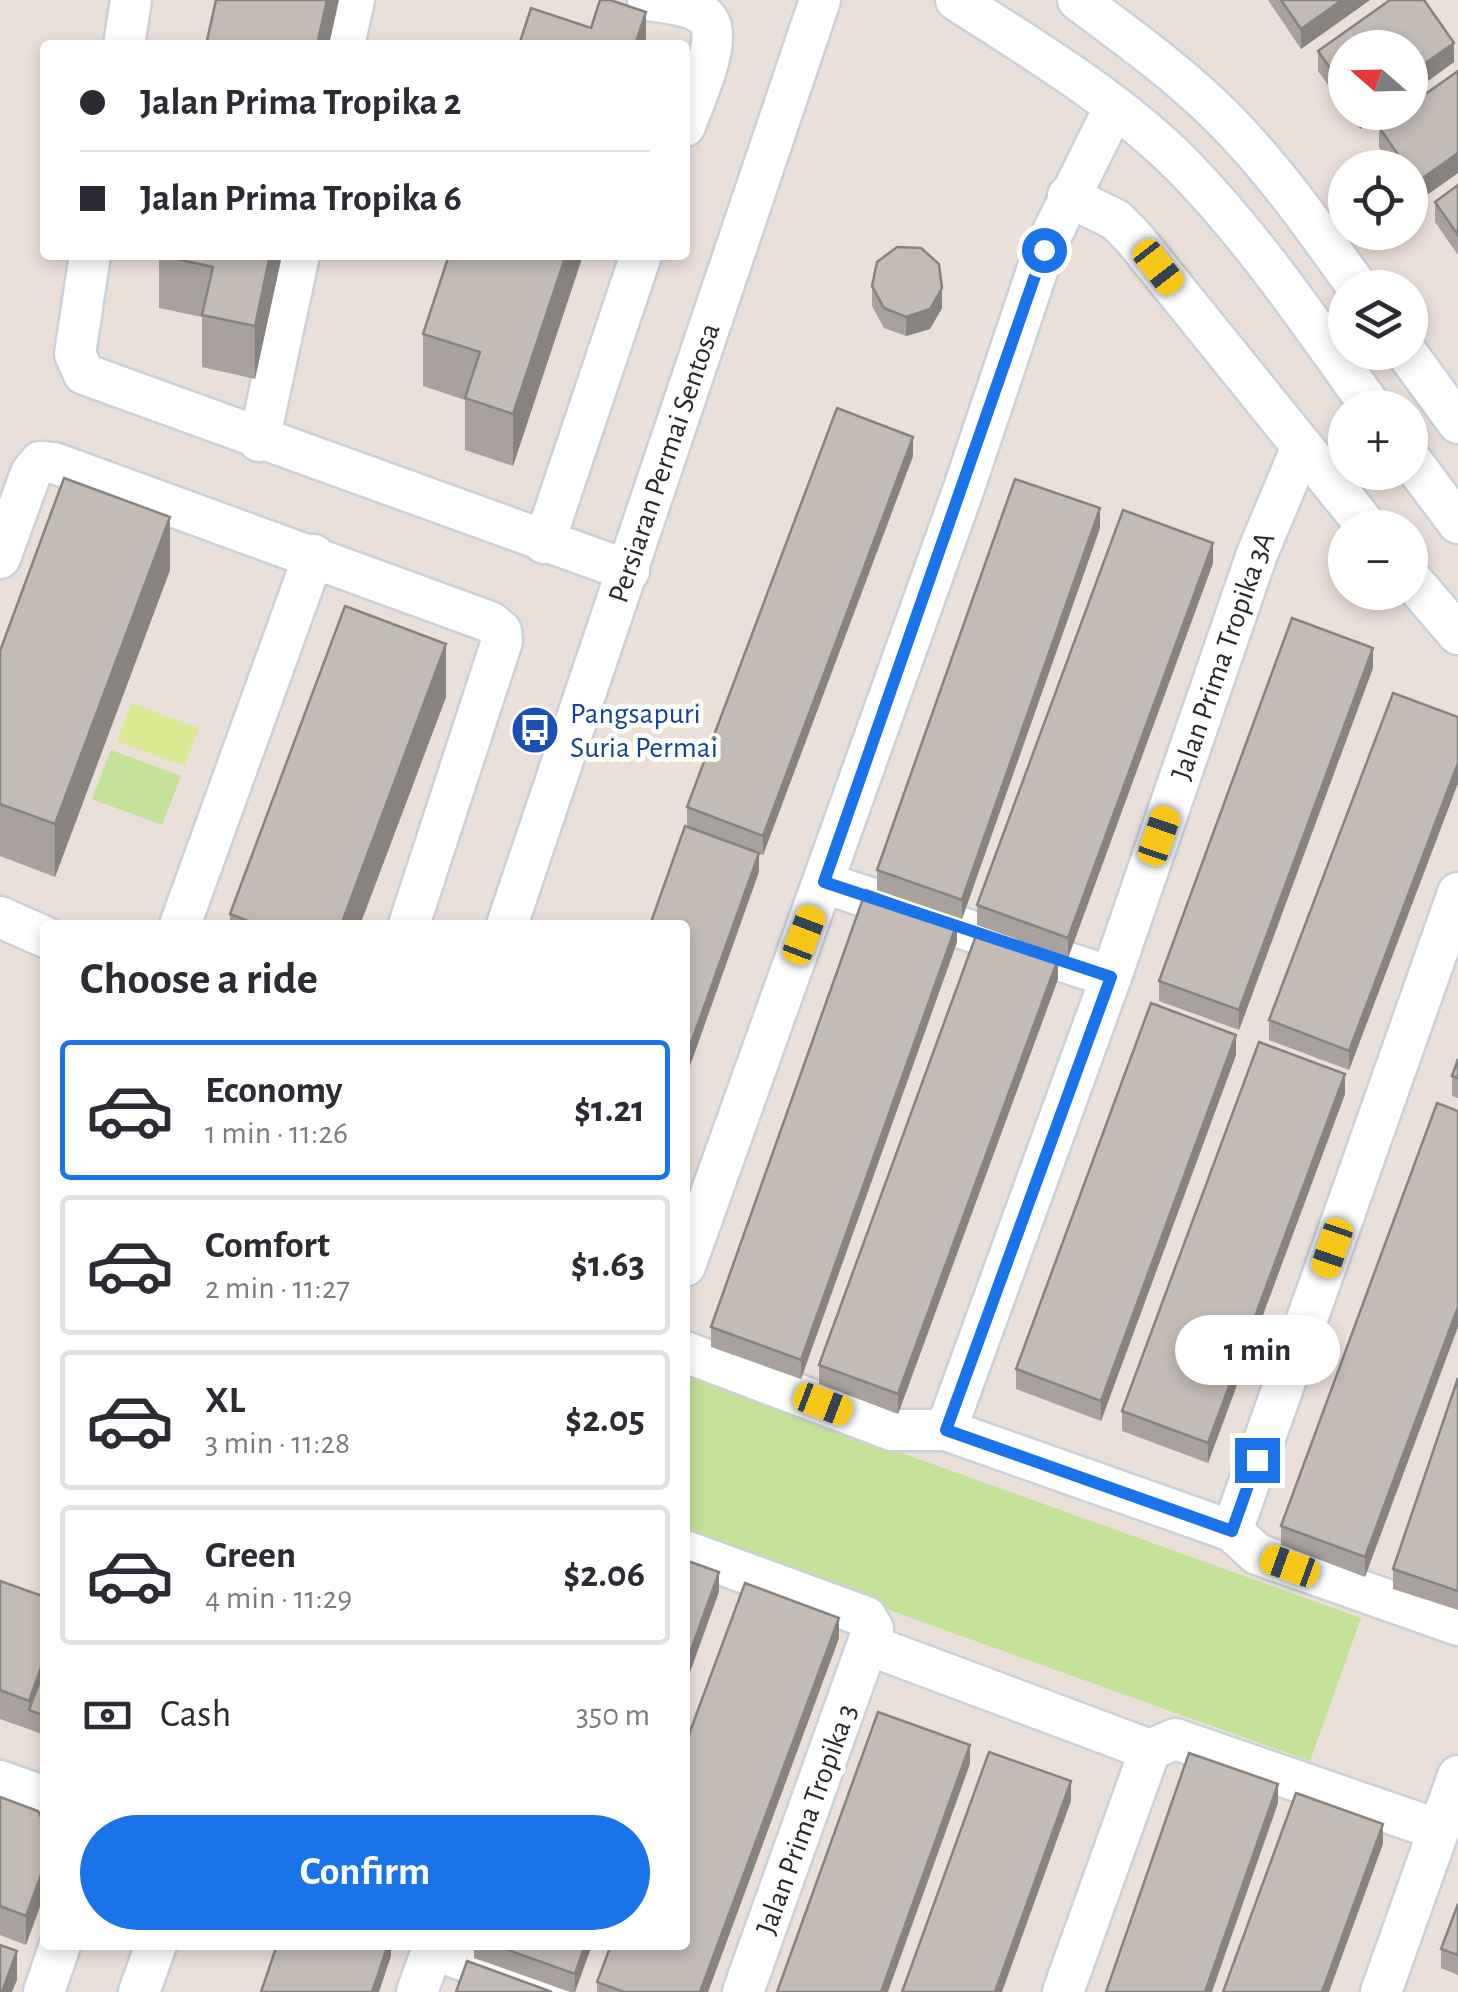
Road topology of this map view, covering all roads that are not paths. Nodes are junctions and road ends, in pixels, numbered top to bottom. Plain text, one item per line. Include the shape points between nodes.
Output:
1 (131, 0) edge
2 (354, 0) edge
3 (648, 0) edge
4 (820, 0) edge
5 (956, 0) edge
6 (1078, 0) edge
7 (125, 40) edge
8 (345, 40) edge
9 (690, 111) edge
10 (1106, 122) junction
11 (1068, 196) junction
12 (89, 260) edge
13 (298, 260) edge
14 (639, 260) edge
15 (1345, 270) edge
16 (1419, 370) edge
17 (1359, 390) edge
18 (1458, 423) edge
19 (259, 441) junction
20 (1302, 449) junction
21 (1428, 483) edge
22 (1353, 510) edge
23 (1458, 524) edge
24 (544, 542) junction
25 (314, 555) junction
26 (0, 558) edge
27 (630, 572) junction
28 (1428, 599) edge
29 (1458, 634) edge
30 (824, 882) junction
31 (1458, 893) edge
32 (0, 917) edge
33 (182, 920) edge
34 (411, 920) edge
35 (509, 920) edge
36 (40, 934) edge
37 (1111, 977) junction
38 (690, 1252) edge
39 (690, 1354) edge
40 (946, 1430) junction
41 (1232, 1531) junction
42 (690, 1553) edge
43 (1458, 1625) edge
44 (869, 1646) junction
45 (1150, 1750) junction
46 (1458, 1776) edge
47 (0, 1781) edge
48 (40, 1795) edge
49 (1439, 1830) junction
50 (58, 1950) edge
51 (154, 1950) edge
52 (432, 1950) edge
53 (441, 1950) edge
54 (1386, 1990) edge
55 (44, 1992) edge
56 (140, 1992) edge
57 (417, 1992) edge
58 (551, 1992) edge
59 (743, 1992) edge
60 (1062, 1992) edge

1 - 7 street
2 - 8 street
3 - 9 street via 708,19 714,40
4 - 27 street, Persiaran Permai Sentosa
5 - 10 street
6 - 15 street via 1222,118 1292,196
10 - 11 street
10 - 17 street via 1182,165 1249,239
11 - 20 street via 1134,237
11 - 30 street
12 - 19 street via 75,354 84,374
13 - 19 street
14 - 24 street
16 - 18 street
19 - 24 street
20 - 22 street
20 - 37 street, Jalan Prima Tropika 3A via 1256,554
21 - 23 street
24 - 27 street
25 - 26 street via 40,462
25 - 33 street
25 - 34 street via 501,631
27 - 35 street, Persiaran Permai Sentosa
28 - 29 street
30 - 37 street
30 - 38 street
31 - 41 street
32 - 36 street
37 - 40 street, Jalan Prima Tropika 3A
39 - 40 street via 892,1430
40 - 41 street
41 - 43 street via 1257,1554
42 - 44 street via 866,1617
44 - 45 street
44 - 59 street, Jalan Prima Tropika 3
45 - 49 street via 1175,1739
45 - 60 street
46 - 49 street
47 - 48 street
49 - 54 street
50 - 55 street
51 - 56 street
52 - 57 street
53 - 58 street

